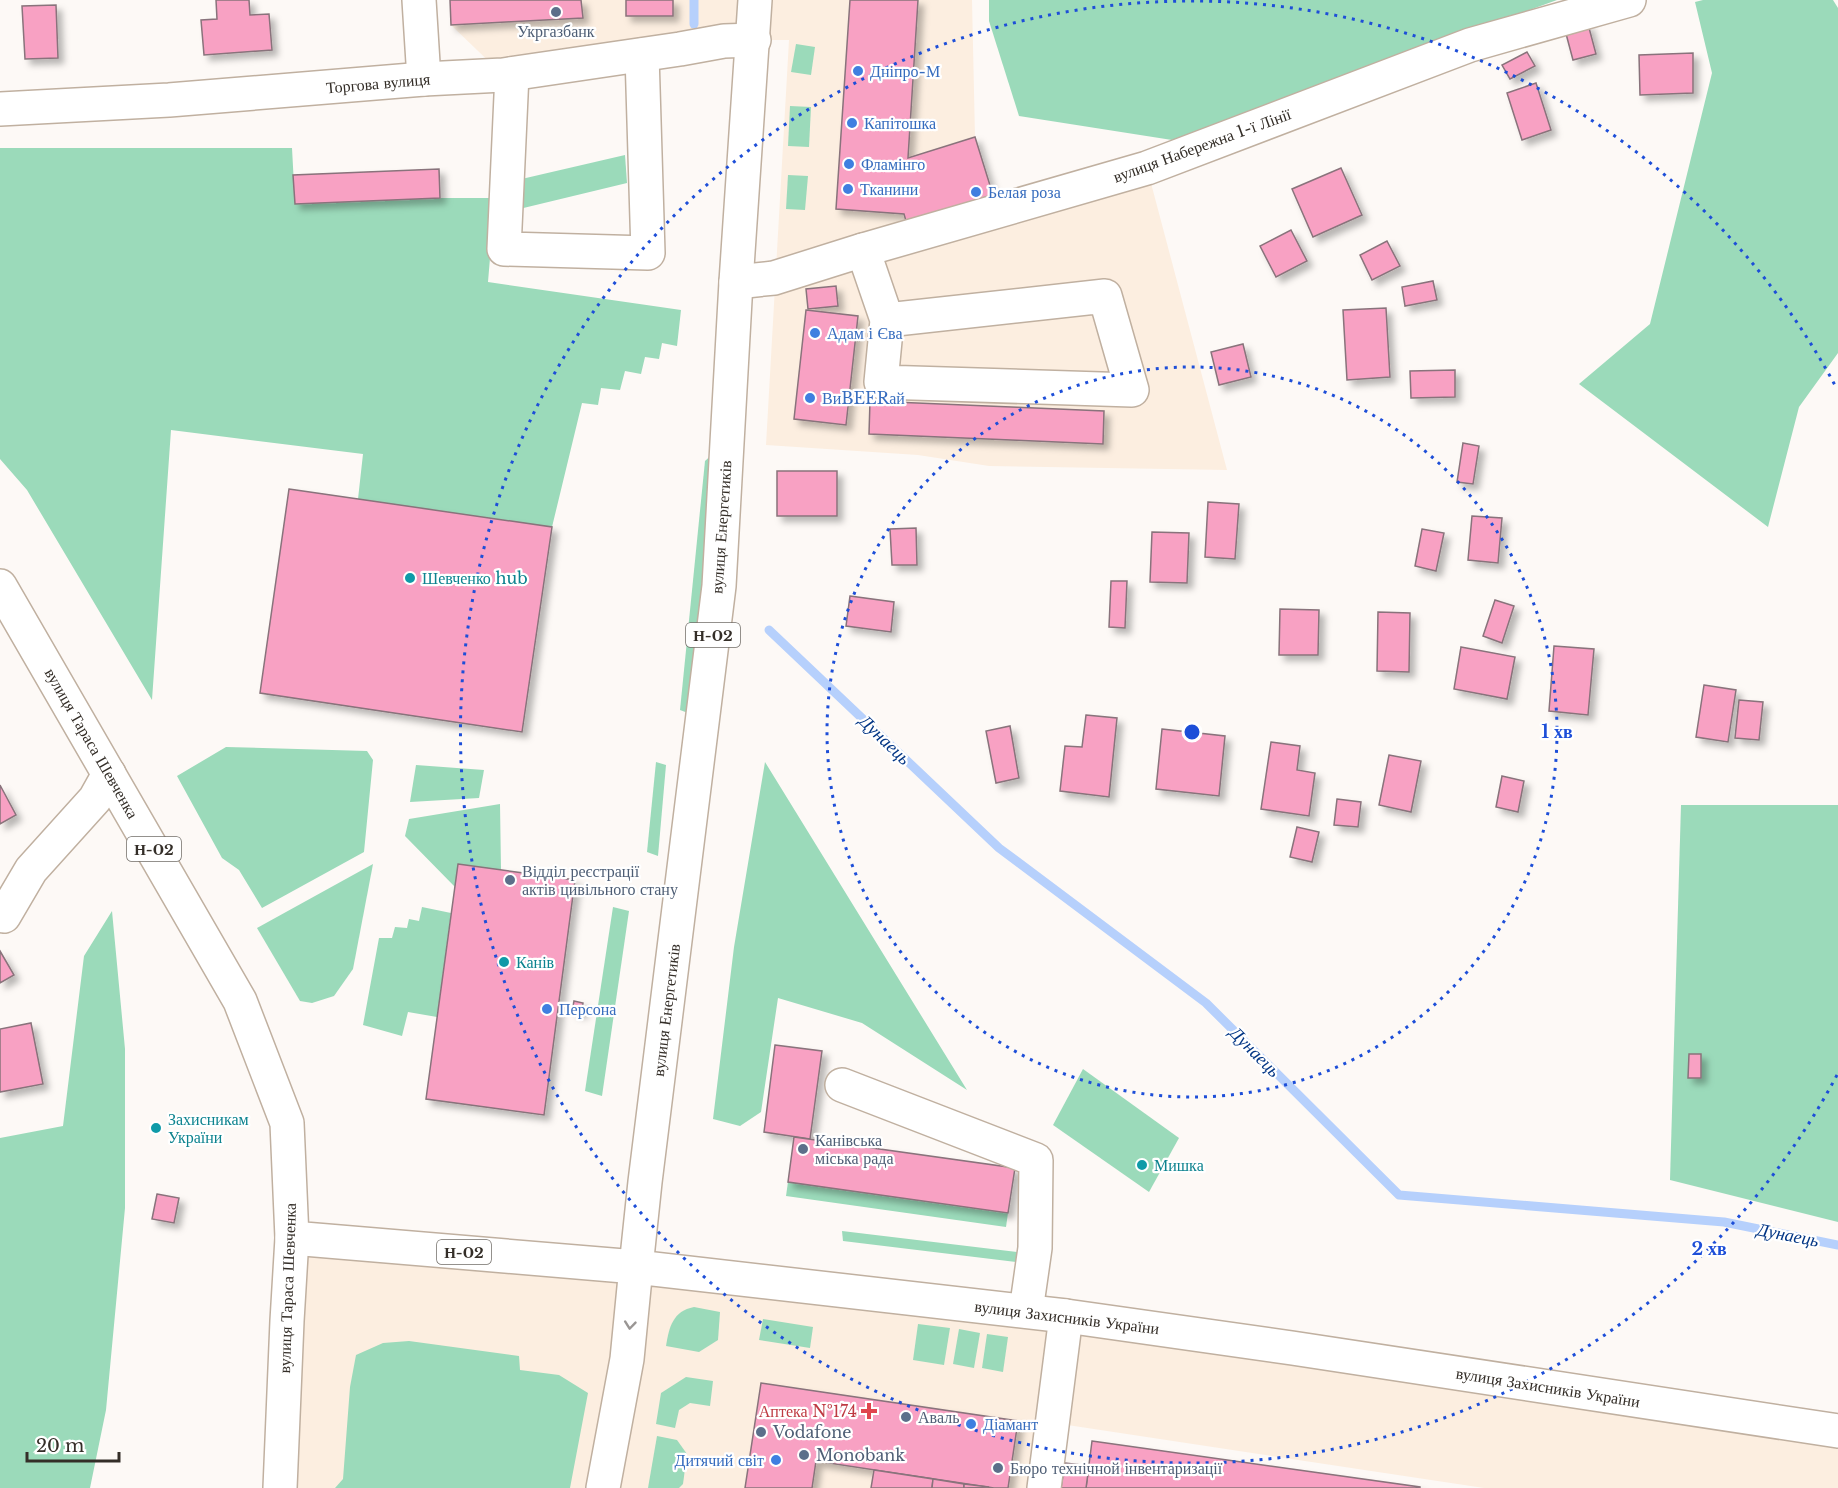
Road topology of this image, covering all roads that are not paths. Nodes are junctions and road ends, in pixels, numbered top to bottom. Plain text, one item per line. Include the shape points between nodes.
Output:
1 (419, 0) edge
2 (755, 0) edge
3 (1629, 0) edge
4 (754, 40) junction
5 (642, 55) junction
6 (512, 74) junction
7 (424, 79) junction
8 (0, 109) edge
9 (863, 250) junction
10 (736, 282) junction
11 (887, 320) junction
12 (0, 586) edge
13 (9, 619) edge
14 (109, 774) junction
15 (4, 916) dead end
16 (842, 1085) dead end
17 (292, 1238) junction
18 (636, 1267) junction
19 (1026, 1311) junction
20 (1066, 1316) junction
21 (1838, 1431) edge
22 (280, 1488) edge
23 (603, 1488) edge
24 (1044, 1488) edge

1 - 7 street
2 - 4 street, вулиця Енергетиків / Н-02
3 - 9 street, вулиця Набережна 1-ї Лінії via 1470,45 1146,168
4 - 5 street, Торгова вулиця
4 - 10 street, вулиця Енергетиків / Н-02
5 - 6 street, Торгова вулиця
5 - 6 street via 648,253 504,249
6 - 7 street, Торгова вулиця
7 - 8 street, Торгова вулиця
9 - 10 street, вулиця Набережна 1-ї Лінії via 774,278
9 - 11 street
10 - 18 street, вулиця Енергетиків / Н-02 via 719,586
11 - 11 street via 1105,296 1132,390 881,382
12 - 13 street, вулиця Тараса Шевченка / Н-02
13 - 14 street, вулиця Тараса Шевченка / Н-02
14 - 15 street via 95,799 31,870
14 - 17 street, вулиця Тараса Шевченка / Н-02 via 240,1001 287,1123
16 - 19 street via 1036,1160 1035,1248
17 - 18 street, вулиця Захисників України / Н-02
17 - 22 street, вулиця Тараса Шевченка
18 - 19 street, вулиця Захисників України
18 -> 23 street via 627,1359
19 - 20 street, вулиця Захисників України
20 - 21 street, вулиця Захисників України
20 - 24 street

